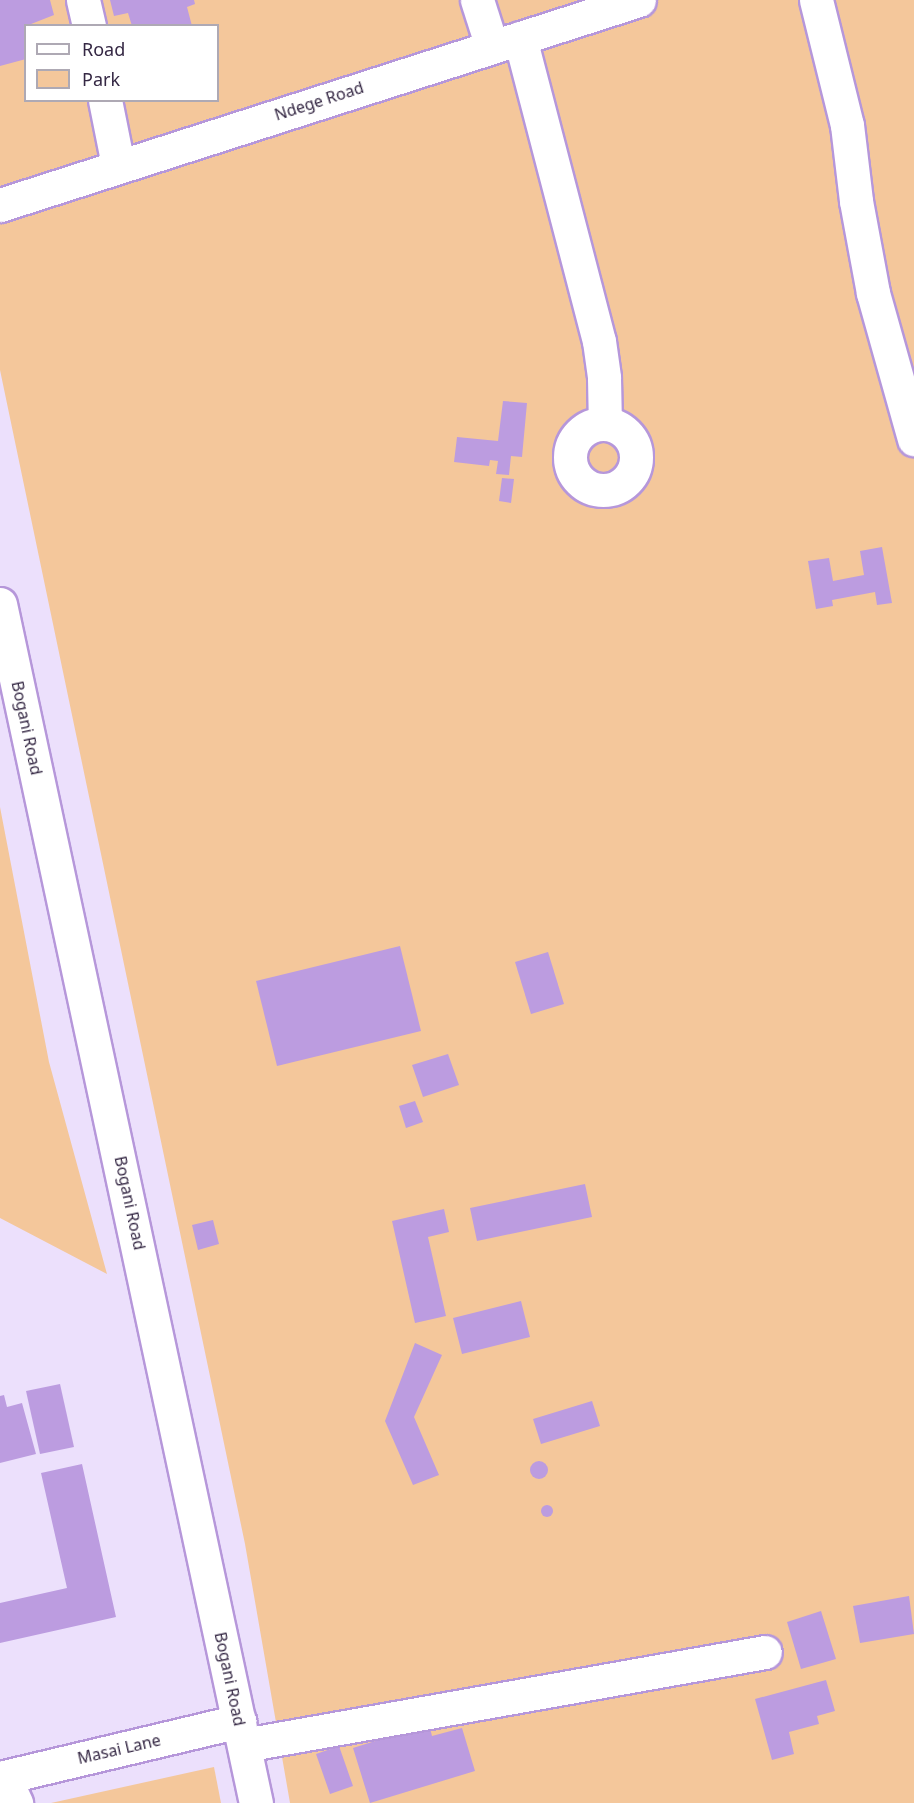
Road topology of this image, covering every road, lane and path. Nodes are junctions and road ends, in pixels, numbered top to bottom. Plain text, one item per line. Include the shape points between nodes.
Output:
1 (83, 0) edge
2 (477, 0) edge
3 (639, 0) edge
4 (816, 0) edge
5 (89, 24) edge
6 (506, 42) junction
7 (105, 102) edge
8 (118, 165) junction
9 (0, 205) edge
10 (605, 424) dead end
11 (914, 439) edge
12 (0, 604) edge
13 (765, 1652) dead end
14 (241, 1733) junction
15 (7, 1786) edge
16 (256, 1803) edge

1 - 5 street
2 - 6 street
3 - 6 street, Ndege Road
4 - 11 street via 847,125 873,293
6 - 8 street, Ndege Road
6 - 10 street via 599,341
7 - 8 street
8 - 9 street, Ndege Road
12 - 14 street, Bogani Road
13 - 14 street, Masai Lane
14 - 15 street, Masai Lane
14 - 16 street, Bogani Road

